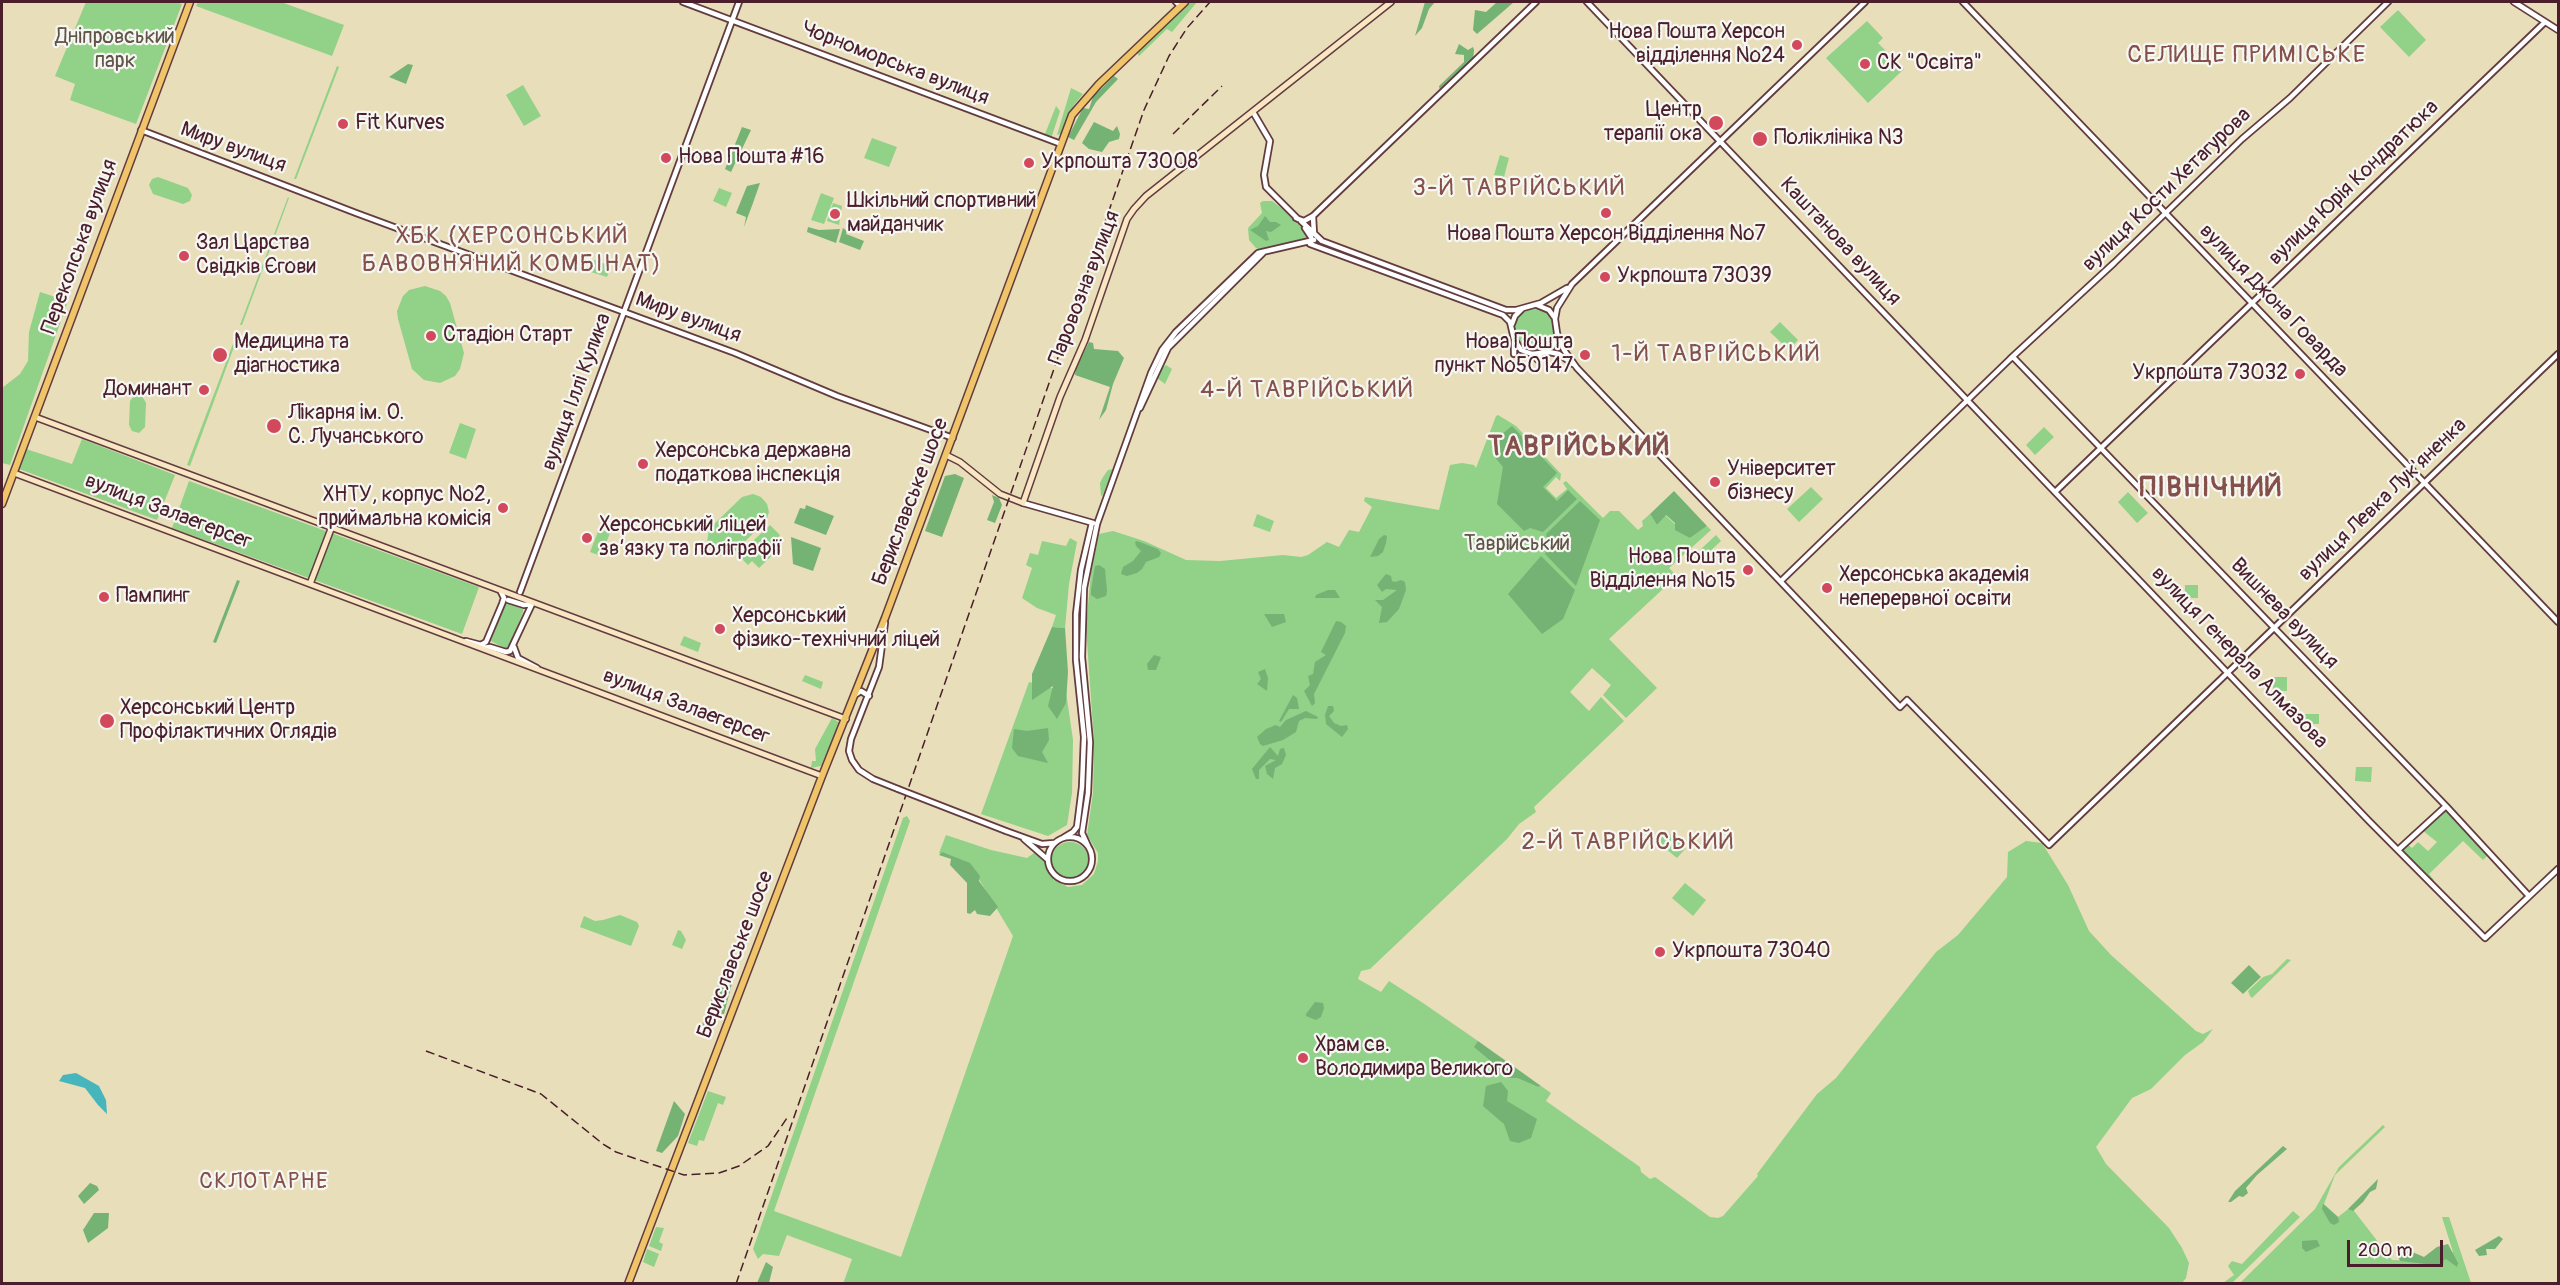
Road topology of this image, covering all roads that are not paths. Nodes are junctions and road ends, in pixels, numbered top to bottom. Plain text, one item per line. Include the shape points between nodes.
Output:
1 (190, 2) edge
2 (683, 2) edge
3 (740, 2) edge
4 (1391, 2) edge
5 (1536, 2) edge
6 (1587, 2) edge
7 (1865, 2) edge
8 (1963, 2) edge
9 (2388, 2) edge
10 (2514, 2) edge
11 (1180, 3) edge
12 (733, 20) junction
13 (2545, 22) junction
14 (2559, 30) edge
15 (1253, 112) junction
16 (141, 130) junction
17 (1720, 141) junction
18 (1061, 144) junction
19 (2166, 213) junction
20 (1313, 216) junction
21 (1296, 218) junction
22 (1313, 237) junction
23 (1408, 280) junction
24 (1572, 284) junction
25 (1442, 286) junction
26 (1469, 302) junction
27 (2252, 303) junction
28 (1532, 306) junction
29 (1524, 308) junction
30 (1505, 312) junction
31 (624, 313) junction
32 (1555, 319) junction
33 (1512, 326) junction
34 (1557, 333) junction
35 (1541, 353) junction
36 (2559, 354) edge
37 (2013, 357) junction
38 (1577, 368) junction
39 (1968, 401) junction
40 (35, 417) junction
41 (953, 438) junction
42 (2102, 449) junction
43 (946, 455) junction
44 (14, 472) junction
45 (2424, 483) junction
46 (2055, 492) junction
47 (1023, 503) junction
48 (2, 504) edge
49 (1094, 523) junction
50 (331, 529) junction
51 (1780, 582) junction
52 (310, 584) junction
53 (501, 591) junction
54 (520, 592) junction
55 (510, 598) junction
56 (523, 602) junction
57 (502, 604) junction
58 (532, 604) junction
59 (527, 612) junction
60 (885, 618) junction
61 (2559, 622) edge
62 (2274, 627) junction
63 (489, 637) junction
64 (464, 640) junction
65 (515, 643) junction
66 (492, 650) junction
67 (539, 669) junction
68 (2228, 672) junction
69 (855, 695) junction
70 (869, 696) junction
71 (846, 719) junction
72 (822, 777) junction
73 (2446, 806) junction
74 (1022, 838) junction
75 (1063, 838) junction
76 (1057, 842) junction
77 (1088, 846) junction
78 (2398, 850) junction
79 (1048, 860) junction
80 (2559, 869) edge
81 (2529, 896) junction
82 (628, 1284) edge

1 - 16 main road, Перекопська вулиця
2 - 12 street, Чорноморська вулиця
3 - 12 street, вулиця Іллі Кулика
4 - 15 main road, Паровозна вулиця
5 - 20 street
6 - 17 street, Каштанова вулиця
7 - 17 street
8 - 19 street, вулиця Джона Говарда
9 - 19 street, вулиця Кости Хетагурова
10 - 13 street
11 - 18 main road, Бериславське шосе via 1081,103
12 - 18 street, Чорноморська вулиця
12 - 31 street, вулиця Іллі Кулика
13 - 14 street
13 - 27 street, вулиця Юрія Кондратюка
15 - 21 street via 1270,141 1264,175 1266,187
15 - 47 main road, Паровозна вулиця via 1146,196 1127,219
16 - 31 street, Миру вулиця
16 - 40 main road, Перекопська вулиця
17 - 24 street
17 - 39 street, Каштанова вулиця
18 - 41 main road, Бериславське шосе
19 - 27 street, вулиця Джона Говарда
19 - 37 street, вулиця Кости Хетагурова
20 - 21 street via 1304,221
20 - 22 street
21 - 22 street
22 - 23 street
22 - 25 street
22 - 49 street via 1301,244 1258,253 1166,344 1151,373
23 - 25 street
23 - 26 street
24 - 28 street
24 - 32 street via 1559,302
25 - 26 street
25 - 30 street
26 - 30 street
27 - 42 street, вулиця Юрія Кондратюка
27 - 45 street, вулиця Джона Говарда
28 - 29 street
28 - 32 street via 1549,310
29 - 30 street
29 - 33 street via 1515,316
30 - 33 street
31 - 41 street, Миру вулиця
31 - 54 street, вулиця Іллі Кулика
32 - 34 street
33 - 35 street via 1521,350 1538,360
34 - 35 street via 1552,347
34 - 38 street
35 - 38 street via 1559,354
36 - 45 street, вулиця Левка Лук'яненка
37 - 39 street, вулиця Кости Хетагурова
37 - 42 street, Вишнева вулиця
38 - 51 street
39 - 46 street, вулиця Генерала Алмазова
39 - 51 street, вулиця Кости Хетагурова
40 - 44 main road, Перекопська вулиця
40 - 50 main road, вулиця Залаегерсег
41 - 43 main road, Бериславське шосе
42 - 46 street, вулиця Юрія Кондратюка
42 - 62 street, Вишнева вулиця
43 - 47 main road via 1000,494
43 - 60 main road, Бериславське шосе
44 - 48 main road, Перекопська вулиця
44 - 52 main road, вулиця Залаегерсег
45 - 61 street, вулиця Джона Говарда
45 - 62 street, вулиця Левка Лук'яненка
46 - 68 street, вулиця Генерала Алмазова
47 - 49 street
49 - 75 street via 1081,570 1076,614 1084,738 1082,787 1077,827
49 - 77 street via 1081,621 1090,742 1082,833
50 - 52 main road
50 - 53 main road, вулиця Залаегерсег
51 - 68 street, вулиця Левка Лук'яненка via 1900,707 1908,700 2049,846
52 - 64 main road, вулиця Залаегерсег
53 - 55 main road, вулиця Залаегерсег
53 - 57 street
54 - 55 street
54 - 56 street
55 - 56 main road, вулиця Залаегерсег
55 - 57 street
56 - 58 main road, вулиця Залаегерсег
56 - 59 street
57 - 63 street
58 - 59 street
58 - 71 main road
59 - 65 street
60 - 69 main road, Бериславське шосе
60 - 70 street via 879,667
62 - 68 street, вулиця Левка Лук'яненка
62 - 73 street, Вишнева вулиця
63 - 64 street via 481,645
63 - 66 street
64 - 66 main road, вулиця Залаегерсег
65 - 66 street via 510,651
65 - 67 street via 518,658
66 - 67 main road, вулиця Залаегерсег
67 - 72 main road, вулиця Залаегерсег
68 - 78 street, вулиця Генерала Алмазова
69 - 70 street via 861,691
69 - 71 main road, Бериславське шосе
70 - 74 street, bridge via 850,745 850,756 859,770 882,783
71 - 72 main road, Бериславське шосе
72 - 82 main road, Бериславське шосе
73 - 78 street
73 - 81 street, Вишнева вулиця
74 - 76 street via 1046,845
74 - 79 street
75 - 76 street
75 - 77 street via 1077,838
76 - 79 street
77 - 79 street via 1092,860 1089,871 1080,879 1058,878
78 - 81 street, вулиця Генерала Алмазова via 2485,938
80 - 81 street

